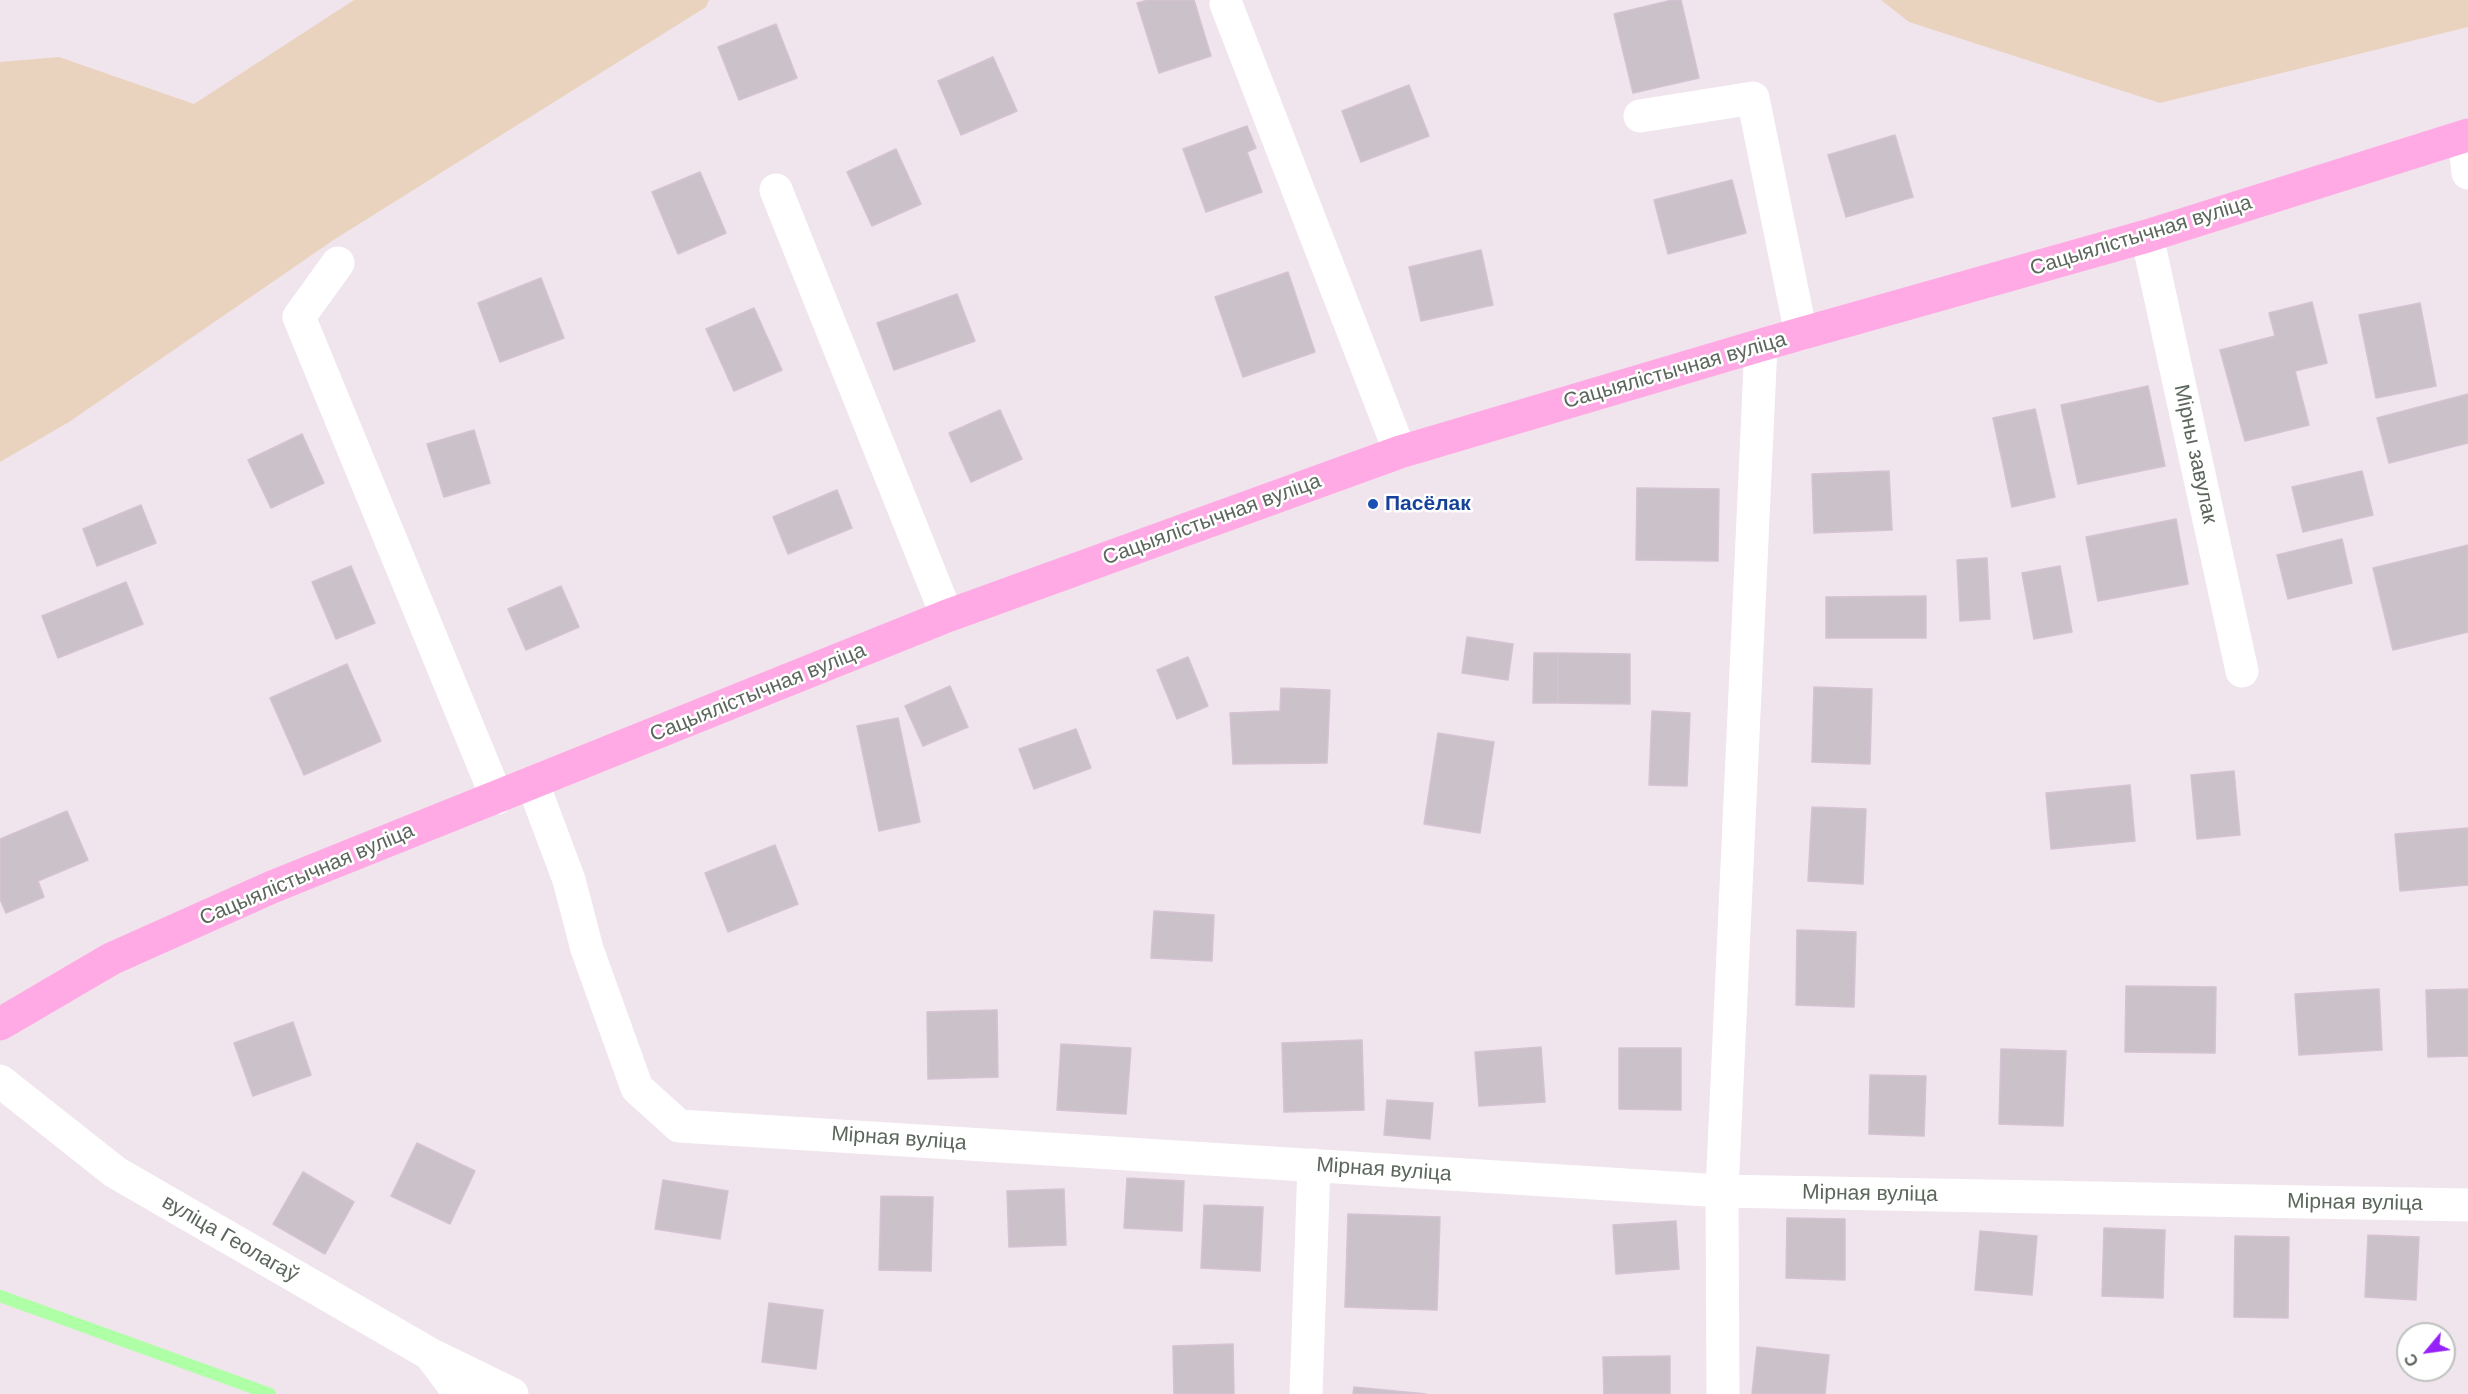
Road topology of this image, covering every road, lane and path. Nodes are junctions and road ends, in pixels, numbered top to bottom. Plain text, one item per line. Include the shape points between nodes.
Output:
1 (1226, 4) dead end
2 (1640, 116) dead end
3 (2466, 137) edge
4 (2468, 173) edge
5 (776, 190) dead end
6 (2147, 236) junction
7 (338, 263) dead end
8 (1801, 334) junction
9 (1761, 345) junction
10 (1400, 452) junction
11 (947, 616) junction
12 (2242, 671) dead end
13 (533, 784) junction
14 (497, 798) junction
15 (0, 1024) edge
16 (0, 1081) edge
17 (1314, 1165) junction
18 (1722, 1191) junction
19 (2468, 1205) edge
20 (430, 1354) junction
21 (460, 1394) edge
22 (512, 1394) edge
23 (1306, 1394) edge
24 (1723, 1394) edge

1 - 10 street
2 - 8 street via 1753,98
3 - 4 street
3 - 6 main road, Сацыялістычная вуліца
5 - 11 street
6 - 8 main road, Сацыялістычная вуліца
6 - 12 street, Мірны завулак
7 - 14 street via 299,316
8 - 9 main road, Сацыялістычная вуліца
9 - 10 main road, Сацыялістычная вуліца
9 - 18 street
10 - 11 main road, Сацыялістычная вуліца
11 - 13 main road, Сацыялістычная вуліца
13 - 14 main road, Сацыялістычная вуліца
13 - 17 street, Мірная вуліца via 637,1088 679,1126
14 - 15 main road, Сацыялістычная вуліца via 272,887 111,959
16 - 20 street, вуліца Геолагаў via 115,1172
17 - 18 street, Мірная вуліца
17 - 23 street
18 - 19 street, Мірная вуліца
18 - 24 street
20 - 21 street, вуліца Геолагаў
20 - 22 street

